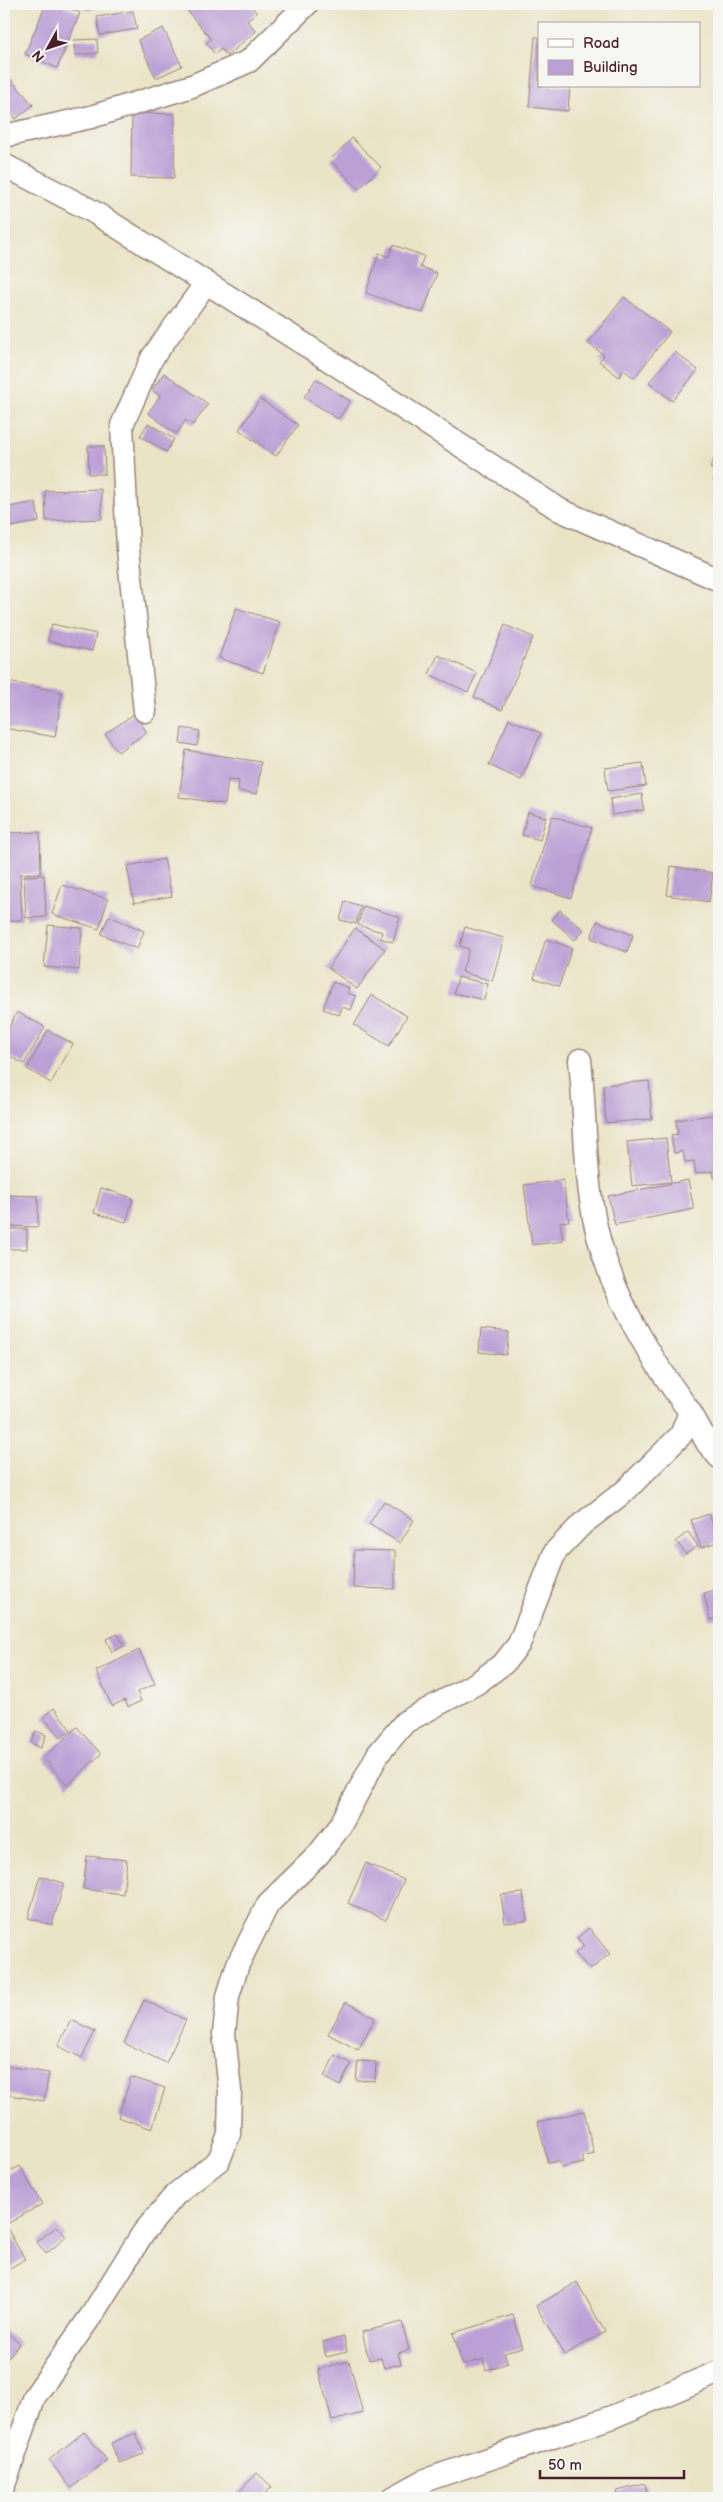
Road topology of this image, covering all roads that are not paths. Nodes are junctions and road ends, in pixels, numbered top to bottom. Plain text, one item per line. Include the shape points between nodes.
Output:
1 (307, 4) edge
2 (4, 136) edge
3 (4, 165) edge
4 (206, 282) junction
5 (719, 580) edge
6 (144, 711) dead end
7 (580, 1060) dead end
8 (690, 1412) junction
9 (719, 1457) edge
10 (719, 2372) edge
11 (4, 2485) edge
12 (393, 2498) edge

1 - 2 street via 249,61 192,86 91,117
3 - 4 street via 92,211
4 - 5 street via 560,510
4 - 6 street via 152,358 122,425 128,549
7 - 8 street via 586,1166 604,1262 617,1295 657,1365
8 - 9 street
8 - 11 street via 681,1435 625,1491 582,1524 555,1552 519,1644 504,1663 477,1683 405,1722 378,1754 338,1828 318,1855 268,1904 238,1964 228,1996 224,2034 230,2090 229,2134 219,2160 176,2194 143,2234 35,2396
10 - 12 street via 612,2417 426,2480

